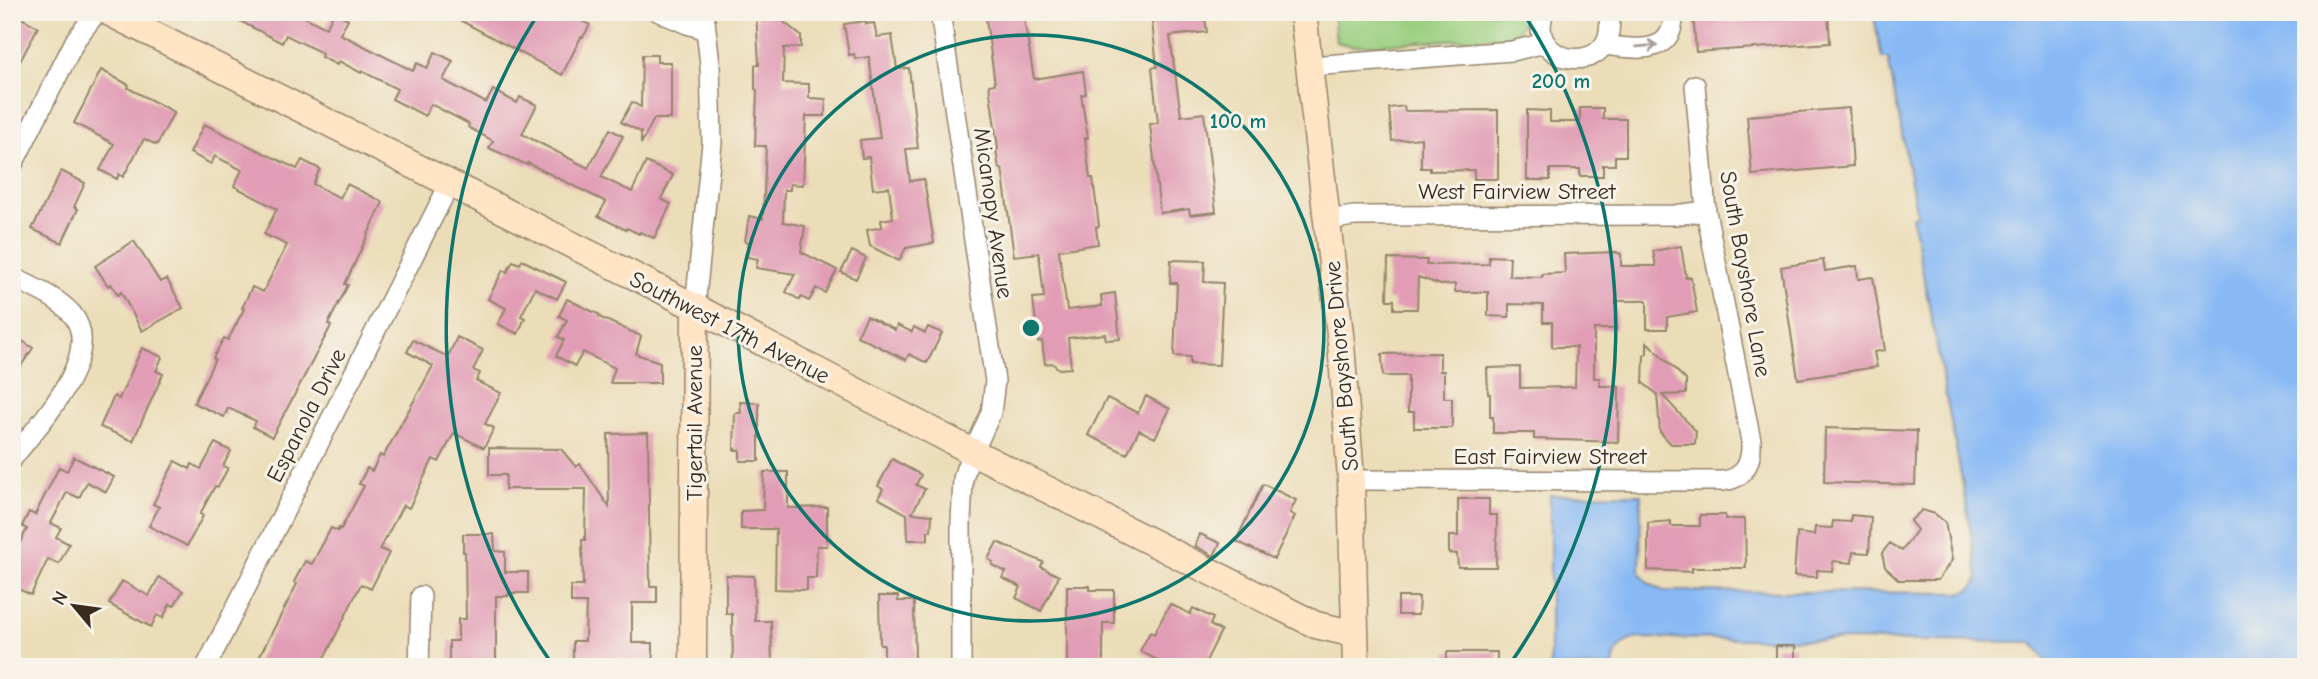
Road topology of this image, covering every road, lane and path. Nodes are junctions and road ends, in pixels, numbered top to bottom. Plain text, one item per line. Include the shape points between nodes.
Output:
1 (97, 12) edge
2 (108, 12) edge
3 (659, 12) edge
4 (940, 12) edge
5 (1303, 12) edge
6 (1544, 12) edge
7 (1608, 12) edge
8 (1673, 20) dead end
9 (705, 21) edge
10 (1546, 43) junction
11 (1604, 45) junction
12 (1311, 66) junction
13 (1695, 85) dead end
14 (12, 166) edge
15 (449, 185) junction
16 (1706, 211) junction
17 (1328, 220) junction
18 (12, 277) edge
19 (695, 307) junction
20 (974, 452) junction
21 (12, 459) edge
22 (1745, 470) joint
23 (1351, 480) junction
24 (421, 596) dead end
25 (1355, 634) junction
26 (206, 667) edge
27 (419, 667) edge
28 (693, 667) edge
29 (961, 667) edge
30 (1356, 667) edge

1 - 14 street via 76,38
2 - 15 main road, Southwest 17th Avenue
3 - 9 street via 687,24
4 - 20 street, Micanopy Avenue via 995,382 991,413
5 - 12 main road, South Bayshore Drive
6 - 10 street via 1541,26
7 - 11 street via 1610,29
11 -> 8 street via 1662,44 1673,31
9 - 19 street, Tigertail Avenue via 712,143
10 - 11 street via 1569,60 1589,57
10 - 12 street via 1512,51
12 - 17 main road, South Bayshore Drive
13 - 16 street, South Bayshore Lane
15 - 19 main road, Southwest 17th Avenue
15 - 26 street, Espanola Drive
16 - 17 street, West Fairview Street
16 - 22 street, South Bayshore Lane via 1751,441
17 - 23 main road, South Bayshore Drive
18 - 21 street via 64,306 83,335 70,379
19 - 20 main road, Southwest 17th Avenue
19 - 28 main road, Tigertail Avenue
20 - 25 main road, Southwest 17th Avenue via 1316,625
20 - 29 street, Micanopy Avenue via 964,473 961,508
22 - 23 street, East Fairview Street via 1735,479 1722,481
23 - 25 main road, South Bayshore Drive
24 - 27 street
25 - 30 main road, South Bayshore Drive

